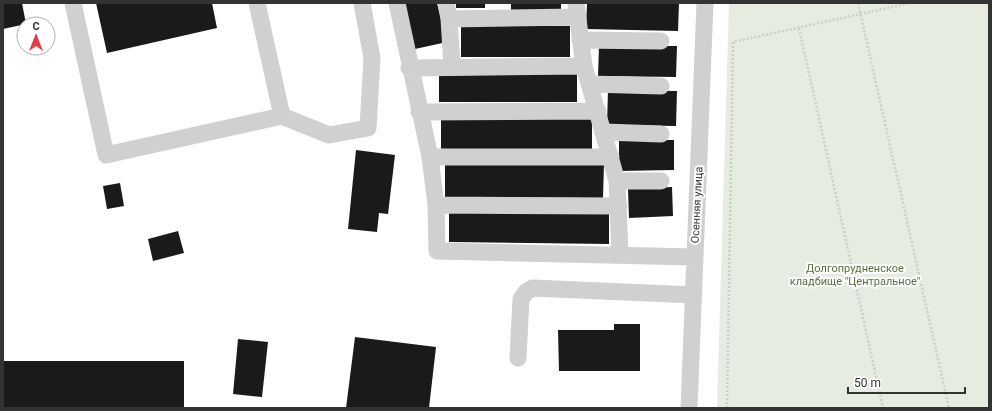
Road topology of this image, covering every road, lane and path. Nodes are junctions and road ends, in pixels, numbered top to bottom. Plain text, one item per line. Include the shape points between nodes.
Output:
1 (72, 3) edge
2 (257, 3) edge
3 (362, 3) edge
4 (397, 3) edge
5 (705, 3) edge
6 (858, 3) edge
7 (910, 3) edge
8 (494, 10) edge
9 (576, 10) edge
10 (448, 11) edge
11 (860, 14) junction
12 (799, 28) junction
13 (580, 40) junction
14 (661, 41) dead end
15 (452, 66) junction
16 (584, 66) junction
17 (410, 68) junction
18 (590, 84) junction
19 (661, 86) dead end
20 (598, 111) junction
21 (419, 112) junction
22 (282, 116) junction
23 (604, 132) junction
24 (661, 134) dead end
25 (430, 157) junction
26 (611, 157) junction
27 (617, 181) junction
28 (661, 181) dead end
29 (436, 205) junction
30 (619, 206) junction
31 (620, 254) junction
32 (694, 257) junction
33 (693, 295) junction
34 (518, 358) dead end
35 (689, 408) edge
36 (728, 408) edge
37 (883, 408) edge
38 (949, 408) edge

1 - 22 street via 106,155
2 - 22 street
3 - 22 street via 372,58 368,128 329,135
4 - 17 street
5 - 32 street, Осенняя улица
6 - 11 path
7 - 11 path
8 - 9 street
8 - 10 street
9 - 13 street
10 - 15 street
11 - 12 path
11 - 38 path
12 - 36 path via 733,42
12 - 37 path
13 - 14 street
13 - 16 street
15 - 16 street
15 - 17 street
16 - 18 street
17 - 21 street
18 - 19 street
18 - 20 street
20 - 21 street
20 - 23 street
21 - 25 street
23 - 24 street
23 - 26 street
25 - 26 street
25 - 29 street
26 - 27 street
27 - 28 street
27 - 30 street
29 - 30 street
29 - 31 street via 438,251
30 - 31 street
31 - 32 street
32 - 33 street, Осенняя улица
33 - 34 street via 533,288 521,299
33 - 35 street, Осенняя улица

